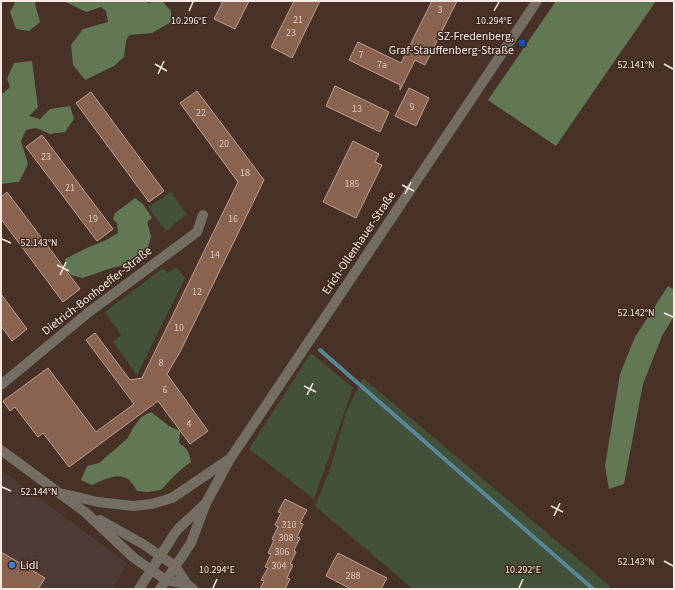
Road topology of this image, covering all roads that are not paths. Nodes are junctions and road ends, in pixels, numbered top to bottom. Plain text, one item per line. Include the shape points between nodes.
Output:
1 (537, 1) edge
2 (203, 215) dead end
3 (1, 385) edge
4 (1, 450) edge
5 (230, 459) junction
6 (59, 492) junction
7 (206, 503) junction
8 (85, 512) junction
9 (160, 556) junction
10 (175, 566) junction
11 (152, 569) junction
12 (166, 580) junction
13 (190, 586) edge
14 (140, 589) edge
15 (160, 589) edge

1 - 5 street, Erich-Ollenhauer-Straße
2 - 3 street, Dietrich-Bonhoeffer-Straße via 197,232 89,312
4 - 6 street
5 - 6 street via 172,498 152,504 133,506 98,502
5 - 7 street, Erich-Ollenhauer-Straße
6 - 8 street
7 - 9 street, Erich-Ollenhauer-Straße via 179,528
7 - 10 street, Erich-Ollenhauer-Straße via 191,543
8 - 9 street
8 - 11 street via 134,558
9 - 10 street
9 - 11 street, Erich-Ollenhauer-Straße
10 - 12 street, Erich-Ollenhauer-Straße
10 - 13 street
11 - 12 street
11 - 14 street, Erich-Ollenhauer-Straße
12 - 13 street
12 - 15 street, Erich-Ollenhauer-Straße

